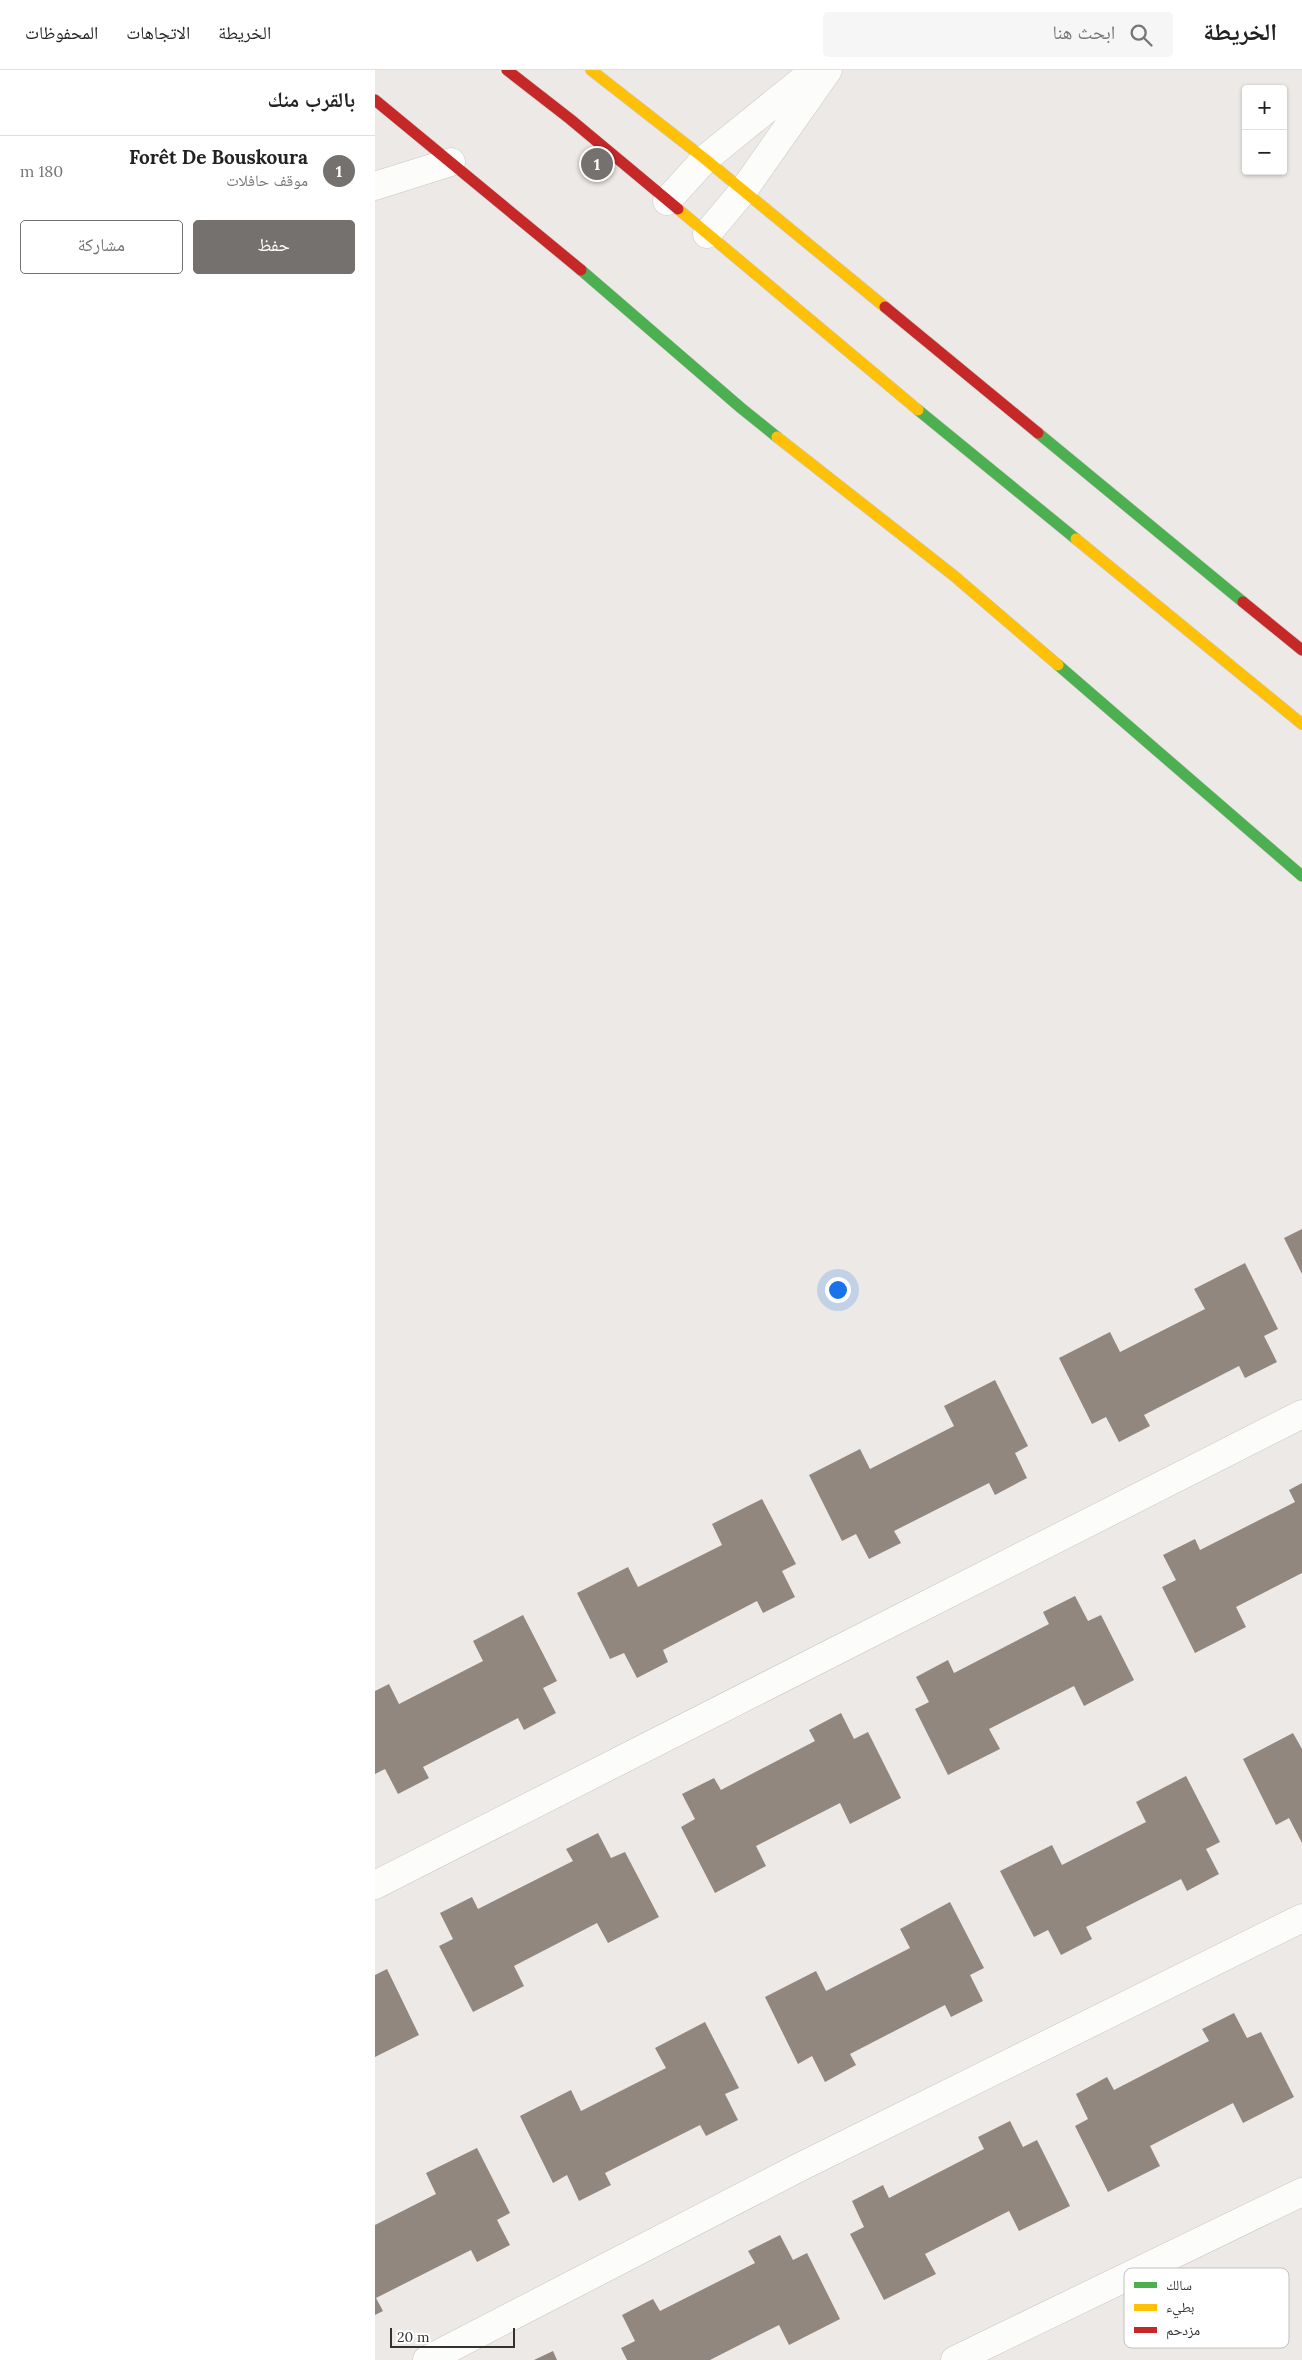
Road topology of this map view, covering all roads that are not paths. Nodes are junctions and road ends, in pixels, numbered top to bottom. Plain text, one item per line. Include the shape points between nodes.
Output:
1 (507, 70) edge
2 (591, 70) edge
3 (815, 70) edge
4 (828, 70) edge
5 (375, 100) edge
6 (705, 159) junction
7 (451, 162) junction
8 (375, 186) edge
9 (743, 191) junction
10 (667, 202) junction
11 (707, 234) junction
12 (1302, 650) edge
13 (1302, 724) edge
14 (1302, 876) edge
15 (1302, 1414) edge
16 (375, 1885) edge
17 (1302, 1918) edge
18 (1302, 2192) edge
19 (1145, 2268) edge
20 (1124, 2278) edge
21 (427, 2360) edge
22 (955, 2360) edge

1 - 10 main road via 571,119
2 - 6 main road
3 - 6 street
4 - 9 street
5 - 7 main road
6 - 9 main road
6 - 10 street
7 - 8 street
7 - 14 main road via 741,408 953,574
9 - 11 street
9 - 12 main road
10 - 11 main road
11 - 13 main road
15 - 16 street
17 - 21 street via 798,2168
18 - 19 street
20 - 22 street

